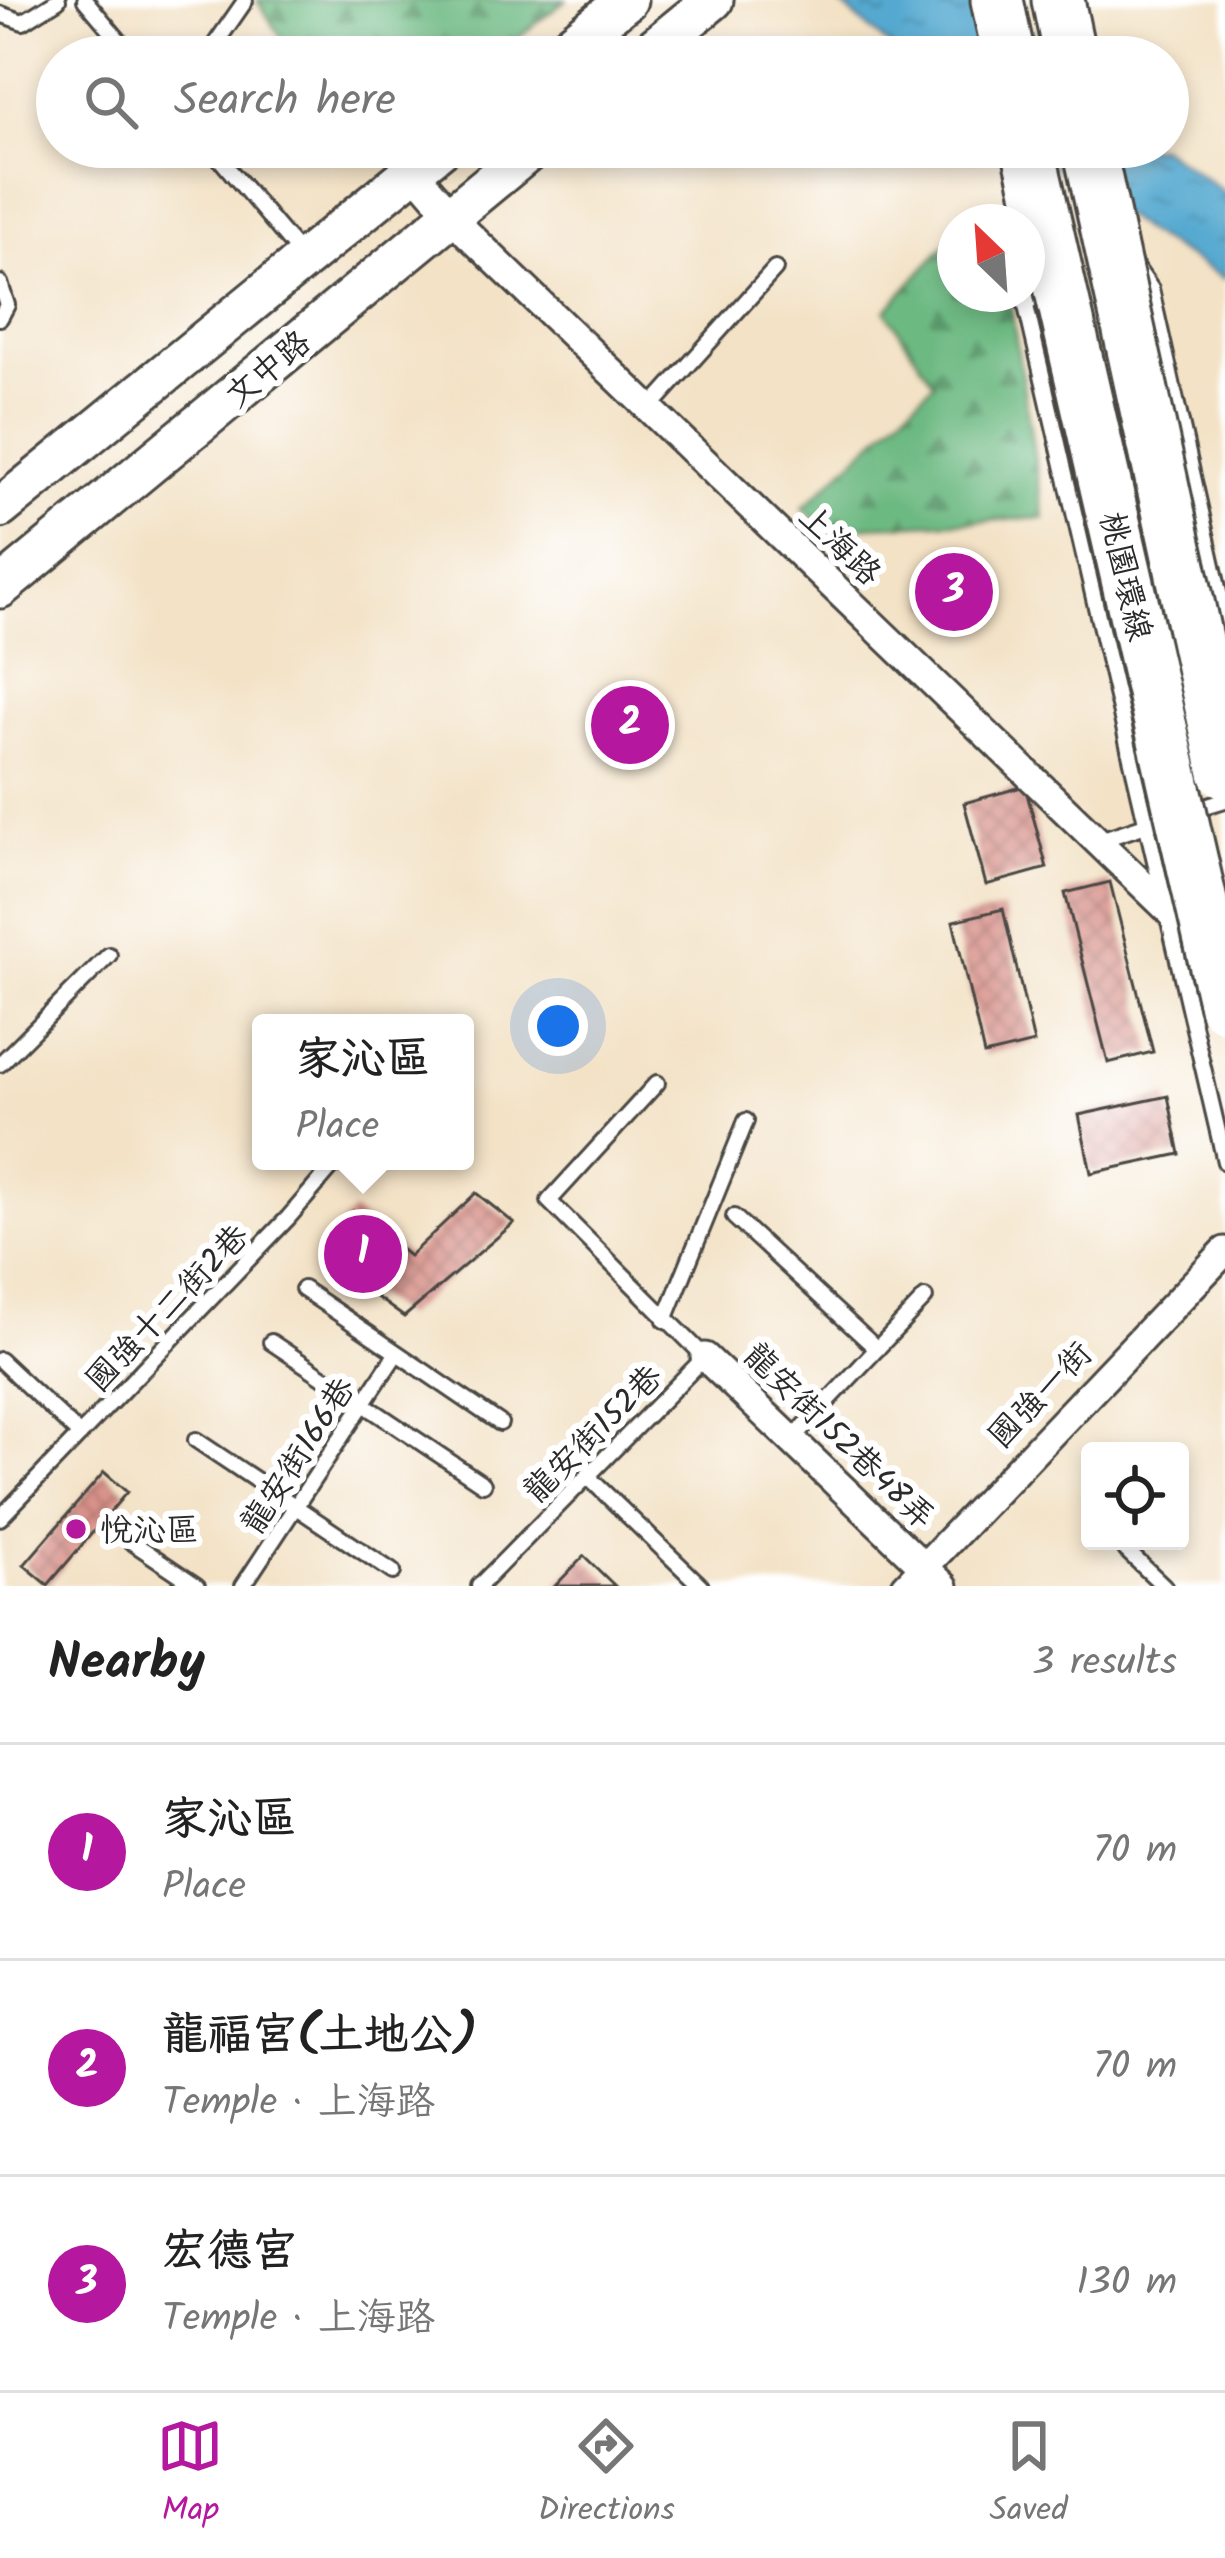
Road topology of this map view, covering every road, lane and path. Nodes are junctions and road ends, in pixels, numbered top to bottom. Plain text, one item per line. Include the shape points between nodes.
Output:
1 (58, 0) edge
2 (85, 0) edge
3 (627, 0) edge
4 (713, 0) edge
5 (997, 0) edge
6 (1058, 0) edge
7 (245, 1) edge
8 (0, 14) edge
9 (116, 36) edge
10 (221, 36) edge
11 (582, 36) edge
12 (669, 36) edge
13 (1005, 36) edge
14 (1066, 36) edge
15 (236, 168) edge
16 (416, 168) edge
17 (432, 168) edge
18 (508, 168) edge
19 (1033, 168) edge
20 (1094, 168) edge
21 (451, 215) junction
22 (304, 259) junction
23 (776, 268) dead end
24 (1097, 275) dead end
25 (1078, 279) dead end
26 (0, 283) edge
27 (0, 318) edge
28 (649, 409) junction
29 (0, 508) edge
30 (0, 588) edge
31 (1225, 619) edge
32 (1225, 772) edge
33 (1225, 800) edge
34 (1147, 824) junction
35 (1097, 841) junction
36 (1166, 908) junction
37 (109, 955) dead end
38 (1225, 964) edge
39 (1225, 1006) edge
40 (0, 1064) edge
41 (657, 1083) dead end
42 (746, 1121) dead end
43 (1225, 1162) edge
44 (329, 1170) edge
45 (734, 1217) dead end
46 (1225, 1251) edge
47 (303, 1289) dead end
48 (925, 1298) dead end
49 (664, 1320) junction
50 (271, 1342) dead end
51 (877, 1349) junction
52 (396, 1354) junction
53 (705, 1357) junction
54 (0, 1360) edge
55 (363, 1405) junction
56 (500, 1423) dead end
57 (80, 1435) junction
58 (792, 1439) junction
59 (196, 1440) dead end
60 (587, 1476) junction
61 (483, 1484) dead end
62 (296, 1507) junction
63 (0, 1518) edge
64 (123, 1536) dead end
65 (1126, 1550) dead end
66 (393, 1572) dead end
67 (925, 1580) edge
68 (197, 1586) edge
69 (243, 1586) edge
70 (479, 1586) edge
71 (701, 1586) edge
72 (1164, 1586) edge

1 - 8 lane via 22,22
2 - 9 lane
3 - 11 street
4 - 12 street
5 - 13 highway
6 - 14 highway
7 - 10 lane
15 - 22 lane
16 - 22 street, 文中路
17 - 21 street, 上海路
18 - 21 street, 文中路
19 - 39 highway, 桃園環線, bridge
20 - 32 highway, 桃園環線, bridge
21 - 28 street, 上海路
21 - 30 street, 文中路
22 - 29 street, 文中路
23 - 28 lane
24 - 31 lane via 1136,266 1151,289
25 - 34 lane via 1040,289 1026,306
26 - 27 lane via 7,305
28 - 35 street, 上海路
33 - 34 lane
34 - 35 lane
34 - 36 lane
35 - 36 street, 上海路
36 - 38 street, 上海路
36 - 43 lane
37 - 40 lane
41 - 49 lane, 龍安街152巷 via 549,1201
42 - 49 lane, 龍安街152巷
44 - 57 lane, 國強十二街2巷
45 - 51 lane
46 - 67 street, 國強一街
47 - 52 lane
48 - 51 lane
49 - 53 lane, 龍安街152巷
50 - 55 lane
51 - 58 lane
52 - 55 lane, 龍安街166巷
52 - 56 lane
53 - 58 street, 龍安街152巷48弄
53 - 60 lane, 龍安街152巷
54 - 57 lane
55 - 61 lane
55 - 62 lane, 龍安街166巷
57 - 63 lane, 國強十二街2巷
58 - 67 street, 龍安街152巷48弄
59 - 62 lane
60 - 70 lane, 龍安街152巷
60 - 71 lane
62 - 66 lane
62 - 69 lane, 龍安街166巷
64 - 68 lane
65 - 72 lane

